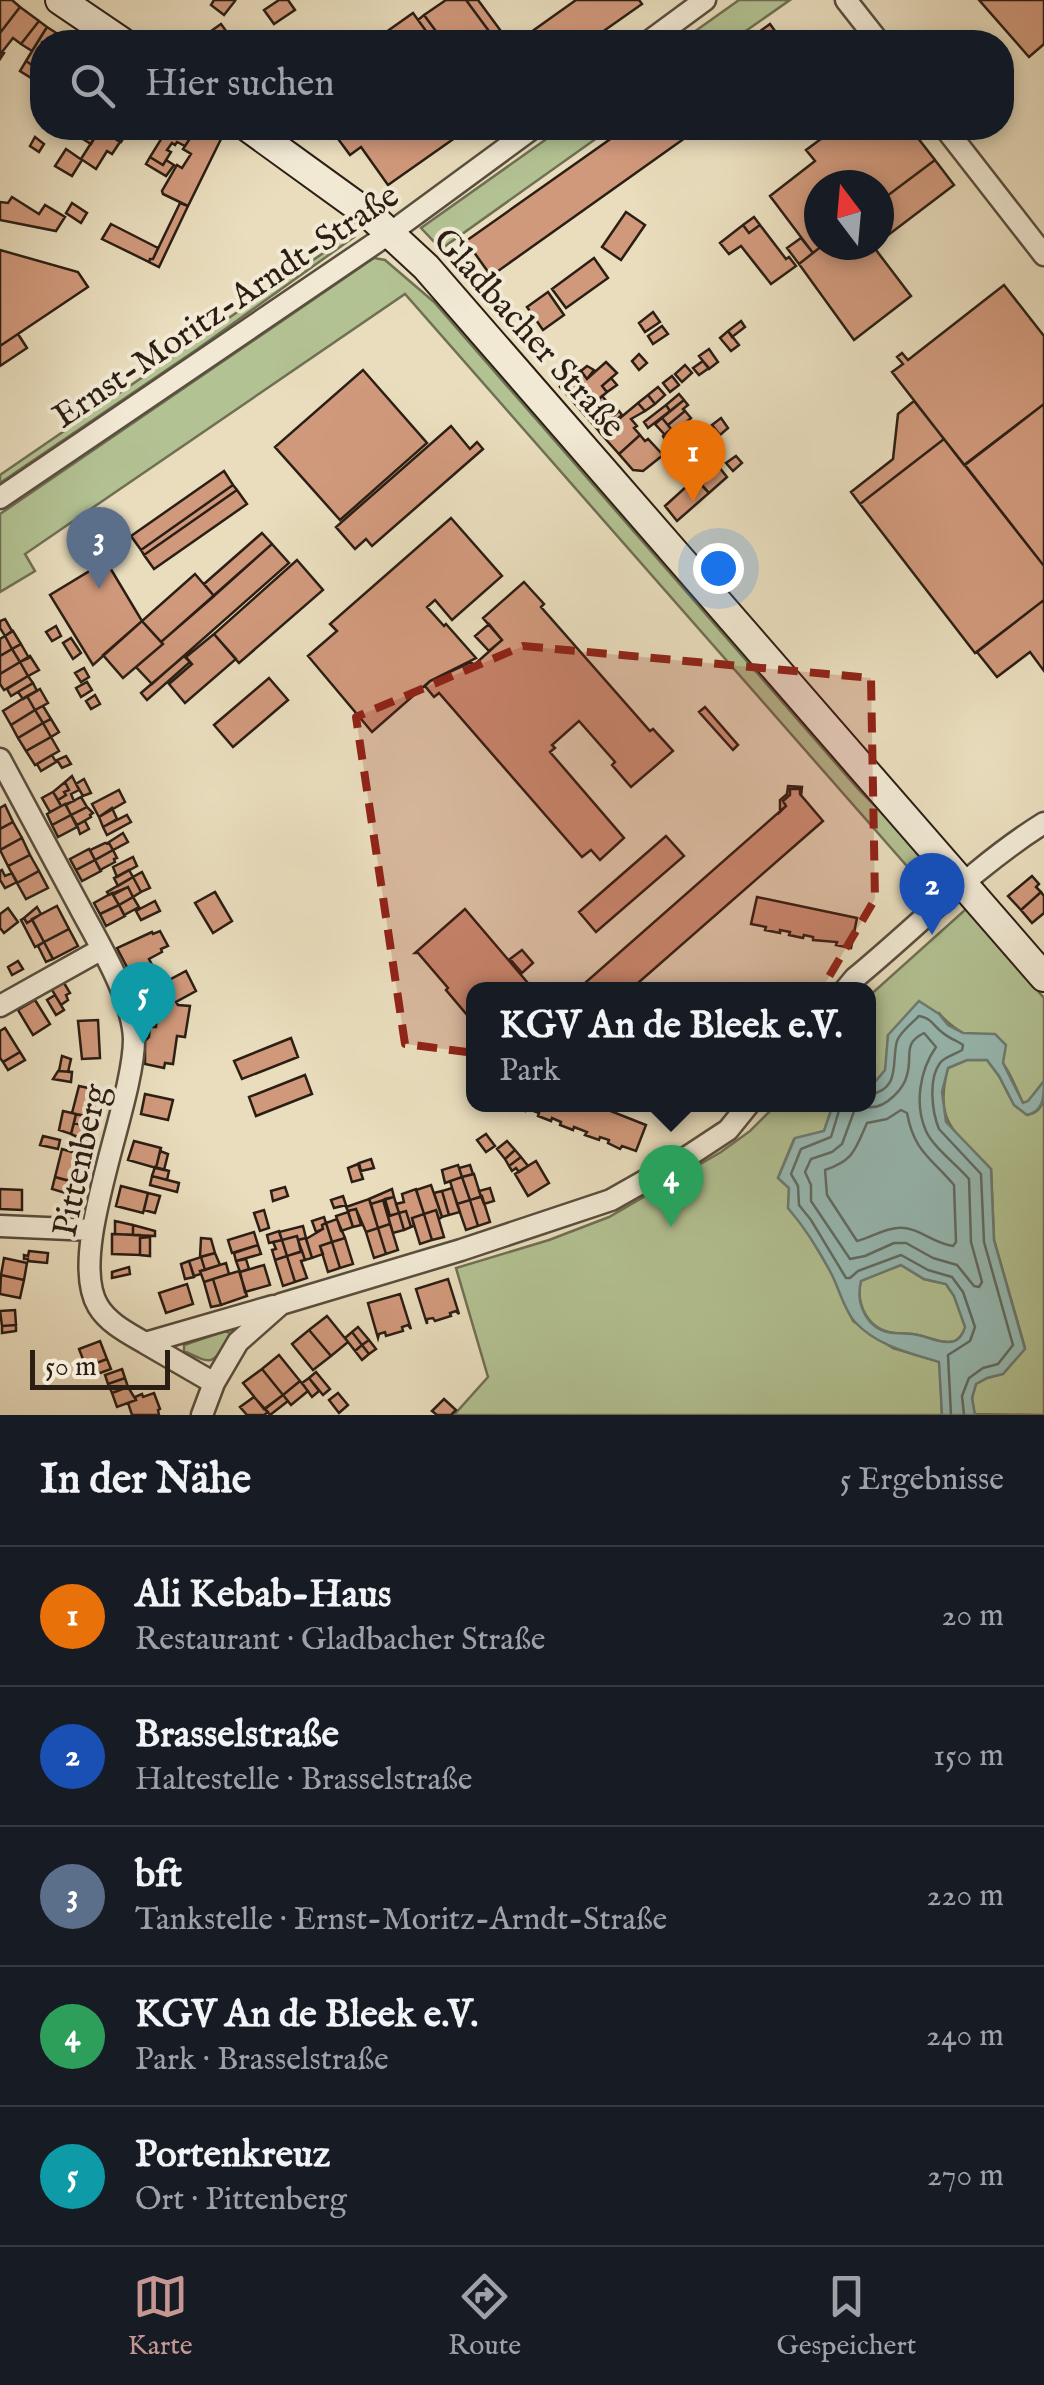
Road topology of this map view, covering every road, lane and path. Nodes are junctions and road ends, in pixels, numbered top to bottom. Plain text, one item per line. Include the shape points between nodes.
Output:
1 (60, 0) edge
2 (706, 0) edge
3 (846, 0) edge
4 (104, 30) edge
5 (665, 30) edge
6 (870, 30) edge
7 (266, 140) edge
8 (517, 140) edge
9 (954, 140) edge
10 (390, 233) junction
11 (1044, 255) edge
12 (0, 498) edge
13 (0, 759) edge
14 (1044, 824) edge
15 (962, 885) junction
16 (102, 949) junction
17 (1044, 977) edge
18 (852, 982) edge
19 (0, 1006) edge
20 (743, 1112) edge
21 (0, 1226) edge
22 (92, 1230) junction
23 (280, 1304) junction
24 (145, 1343) junction
25 (214, 1383) junction
26 (202, 1415) edge

1 - 4 main road
2 - 5 street
3 - 6 street
7 - 10 main road, Gladbacher Straße
8 - 10 street, Ernst-Moritz-Arndt-Straße
9 - 11 street
10 - 12 street, Ernst-Moritz-Arndt-Straße
10 - 15 main road, Gladbacher Straße
13 - 16 street, Pittenberg
14 - 15 street
15 - 17 main road, Gladbacher Straße
15 - 18 street
16 - 19 street
16 - 22 street, Pittenberg via 134,1036 132,1071
20 - 23 street via 728,1130 610,1200
21 - 22 street
22 - 24 street, Pittenberg via 90,1284 98,1306
23 - 24 street
23 - 25 street via 238,1342
24 - 25 street, Pittenberg
25 - 26 street

